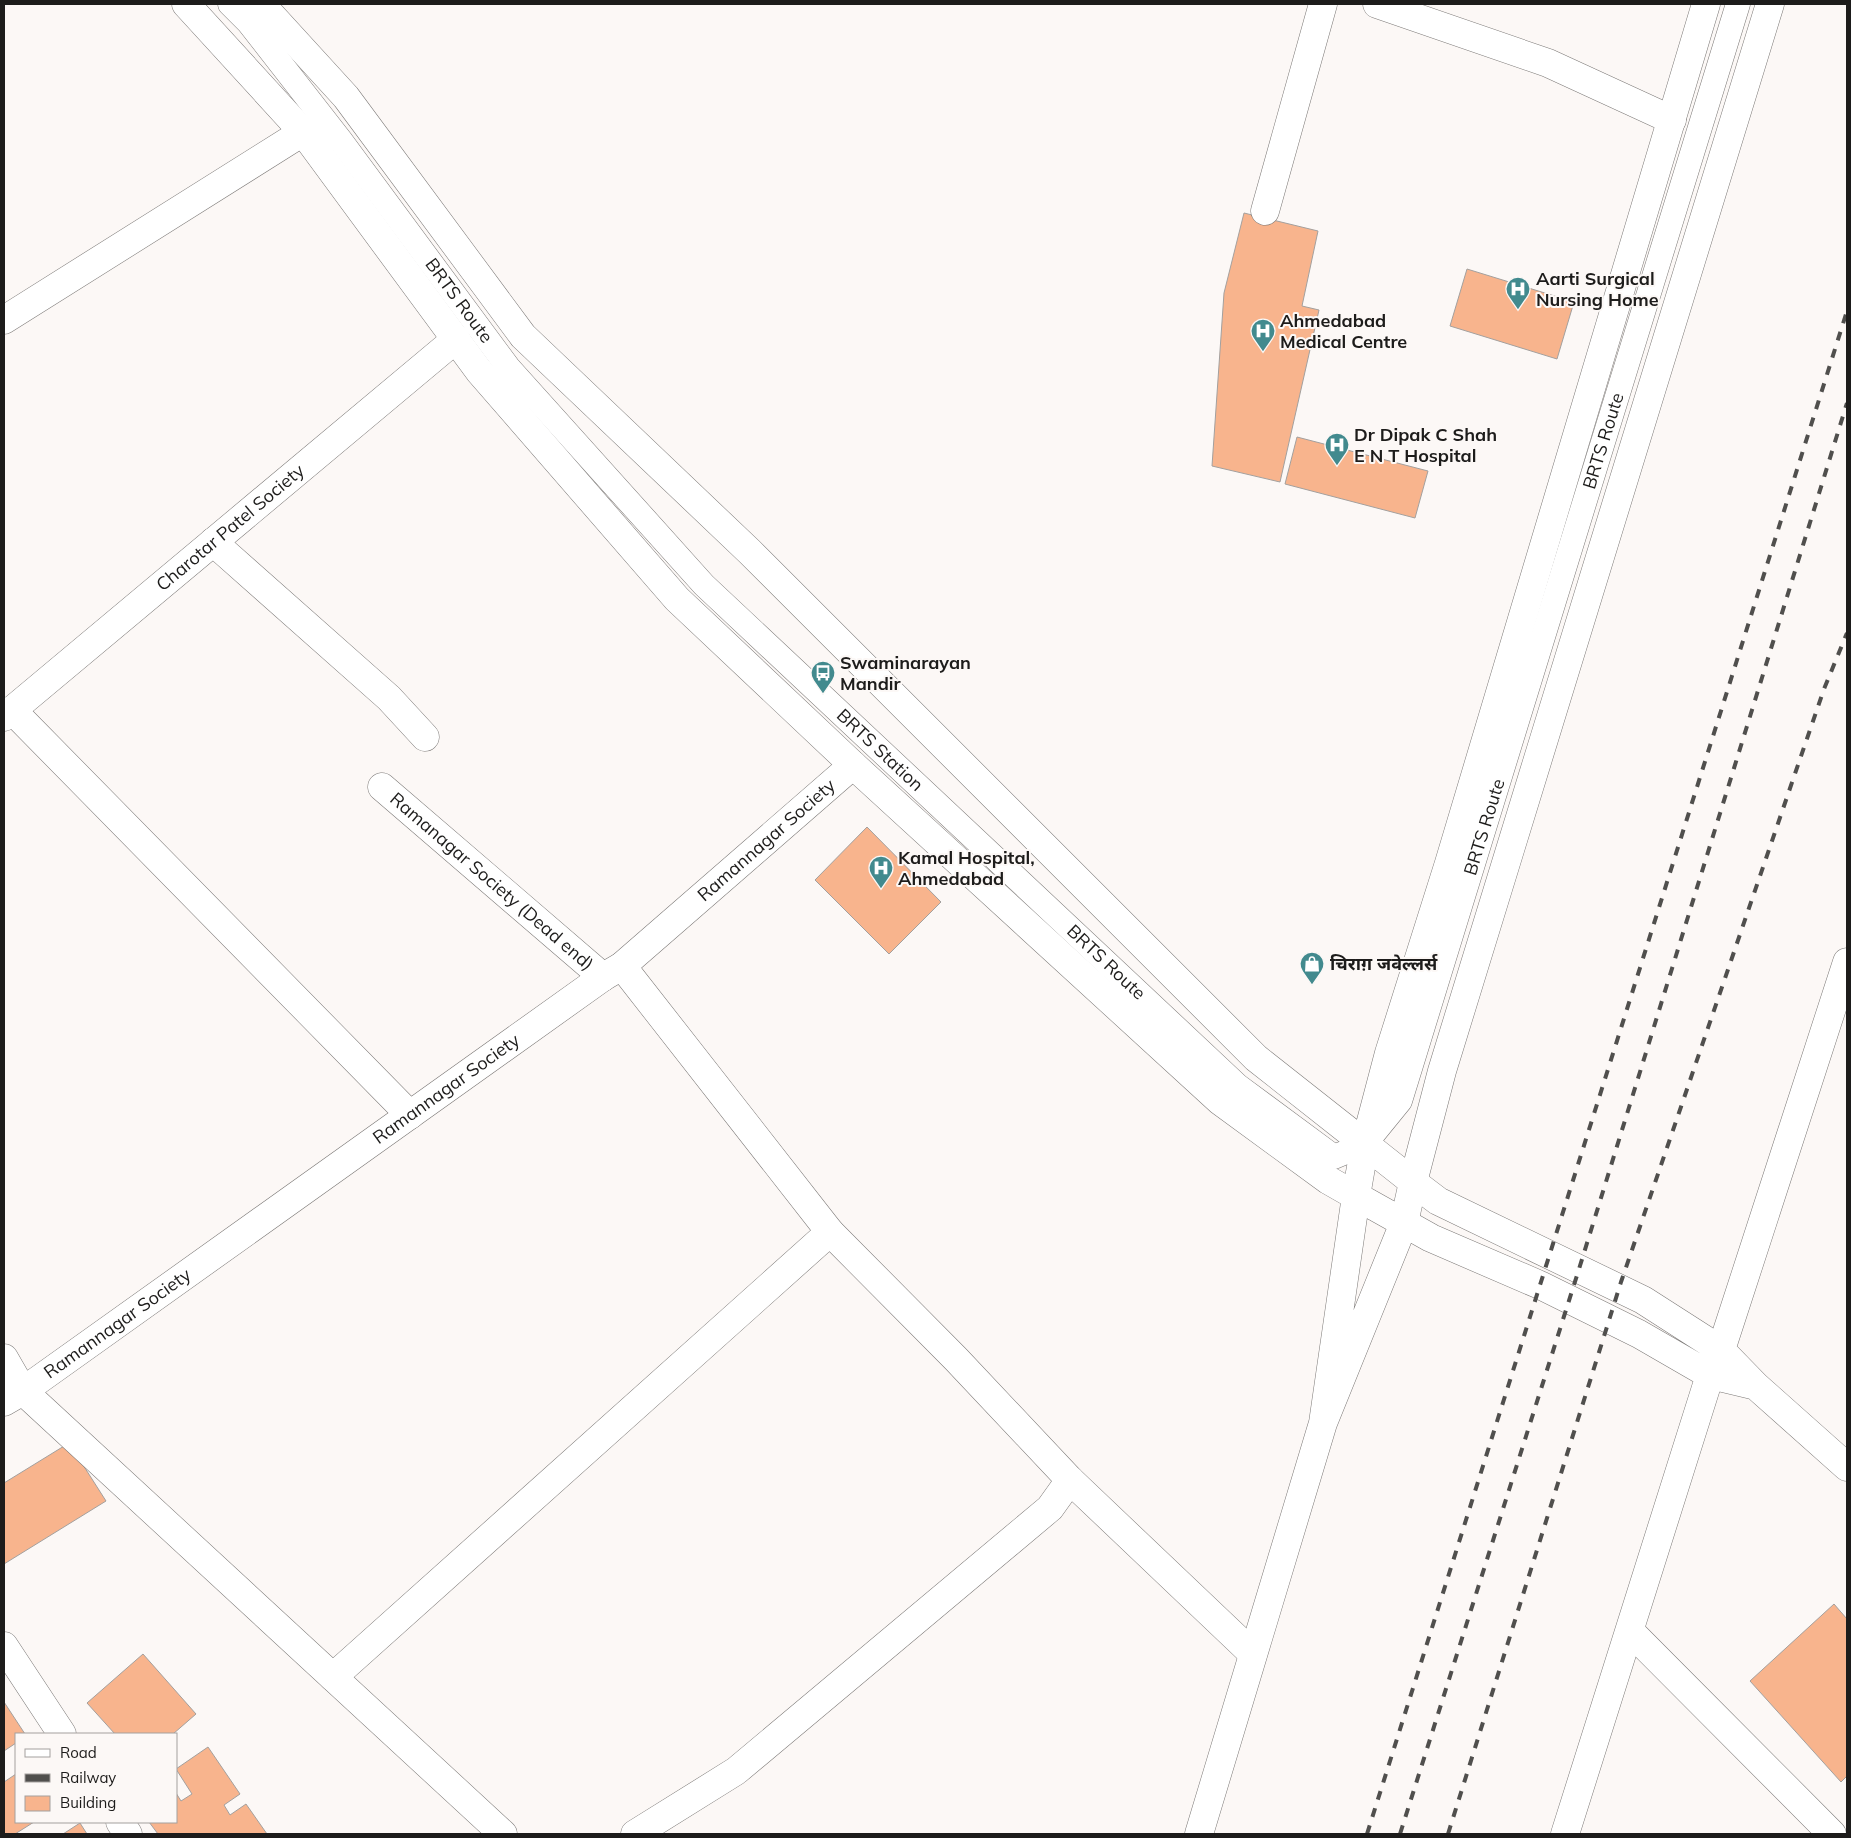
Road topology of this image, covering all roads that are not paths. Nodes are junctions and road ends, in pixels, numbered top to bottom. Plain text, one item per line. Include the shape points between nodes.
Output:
1 (186, 4) edge
2 (230, 4) edge
3 (261, 4) edge
4 (1323, 4) edge
5 (1377, 4) edge
6 (1706, 4) edge
7 (1738, 4) edge
8 (1770, 4) edge
9 (1672, 120) junction
10 (303, 132) junction
11 (1265, 211) dead end
12 (4, 320) edge
13 (456, 339) junction
14 (213, 542) junction
15 (704, 585) joint
16 (8, 713) edge
17 (425, 737) dead end
18 (853, 765) junction
19 (382, 787) dead end
20 (969, 836) joint
21 (1847, 962) edge
22 (612, 971) junction
23 (410, 1115) junction
24 (1365, 1144) junction
25 (1413, 1182) junction
26 (1356, 1196) junction
27 (1404, 1223) junction
28 (830, 1232) junction
29 (1721, 1350) junction
30 (4, 1358) edge
31 (1710, 1375) junction
32 (1756, 1386) junction
33 (14, 1397) edge
34 (1322, 1423) junction
35 (1847, 1467) edge
36 (1070, 1480) junction
37 (1630, 1631) junction
38 (4, 1646) edge
39 (1252, 1653) junction
40 (332, 1676) junction
41 (61, 1733) edge
42 (121, 1823) edge
43 (128, 1834) edge
44 (503, 1834) edge
45 (635, 1834) edge
46 (1199, 1834) edge
47 (1565, 1834) edge
48 (1832, 1834) edge

1 - 10 street
2 - 15 lane, BRTS Route via 249,22 335,133 508,367
3 - 24 street via 346,97 522,336 756,559 1256,1058
4 - 11 street
5 - 9 street via 1548,63
6 - 9 street
7 - 24 lane, BRTS Route via 1421,1039 1400,1101
8 - 25 street via 1442,1071
9 - 24 street via 1389,1053
10 - 12 street
10 - 13 street
13 - 14 street, Charotar Patel Society
13 - 18 street via 479,370 677,599
14 - 16 street, Charotar Patel Society
14 - 17 street via 389,698
15 - 20 lane, BRTS Station via 823,694
16 - 23 street
18 - 22 street, Ramannagar Society
18 - 26 street via 1220,1102 1328,1180
19 - 22 street, Ramanagar Society (Dead end)
20 - 24 lane, BRTS Route via 1238,1086 1334,1158
21 - 29 street
22 - 23 street, Ramannagar Society
22 - 28 street, Ramanagar Society (Dead end)
23 - 33 street, Ramannagar Society
24 - 25 street
24 - 26 street
25 - 27 street
25 - 29 street via 1438,1201 1643,1300
26 - 27 street
26 - 34 street
27 - 31 street via 1639,1334
27 - 34 street
28 - 36 street, Ramanagar Society (Dead end)
28 - 40 street
29 - 31 street
29 - 32 street
30 - 33 street
31 - 32 street
31 - 37 street
32 - 35 street
33 - 40 street
34 - 39 street
36 - 39 street, Ramanagar Society (Dead end)
36 - 45 street via 1050,1508 736,1771
37 - 47 street
37 - 48 street
38 - 41 street
39 - 46 street
40 - 44 street
42 - 43 street

